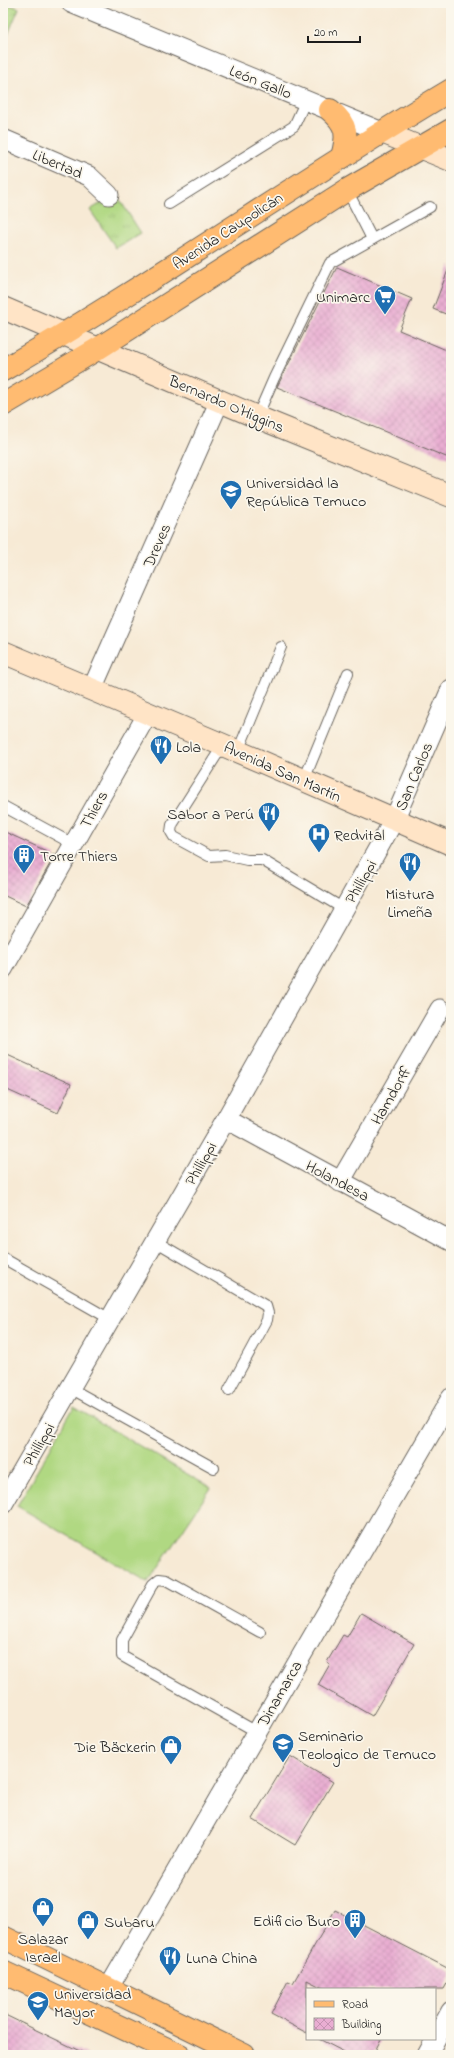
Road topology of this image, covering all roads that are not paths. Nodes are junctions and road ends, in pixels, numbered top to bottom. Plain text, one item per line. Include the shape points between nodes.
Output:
1 (71, 3) edge
2 (451, 90) edge
3 (306, 100) junction
4 (330, 110) junction
5 (451, 130) edge
6 (382, 132) junction
7 (3, 140) edge
8 (420, 147) junction
9 (342, 157) junction
10 (451, 160) edge
11 (347, 190) junction
12 (109, 195) dead end
13 (169, 204) dead end
14 (430, 207) dead end
15 (372, 239) junction
16 (3, 308) edge
17 (65, 334) junction
18 (99, 348) junction
19 (4, 368) edge
20 (220, 400) junction
21 (3, 405) edge
22 (257, 417) junction
23 (451, 496) edge
24 (282, 647) dead end
25 (3, 652) edge
26 (348, 673) dead end
27 (92, 689) junction
28 (451, 689) edge
29 (148, 713) junction
30 (231, 748) junction
31 (304, 780) junction
32 (3, 806) edge
33 (394, 820) junction
34 (73, 844) junction
35 (451, 844) edge
36 (344, 909) junction
37 (3, 969) edge
38 (440, 1009) dead end
39 (226, 1119) junction
40 (340, 1182) junction
41 (155, 1241) junction
42 (451, 1241) edge
43 (3, 1258) edge
44 (110, 1319) junction
45 (70, 1388) junction
46 (229, 1390) dead end
47 (451, 1398) edge
48 (214, 1468) dead end
49 (3, 1504) edge
50 (260, 1632) dead end
51 (257, 1732) junction
52 (3, 1937) edge
53 (3, 1972) edge
54 (108, 1989) junction
55 (62, 1999) junction
56 (451, 2011) edge
57 (436, 2038) edge
58 (435, 2040) edge
59 (180, 2055) edge
60 (244, 2055) edge
61 (427, 2055) edge

1 - 3 street, León Gallo
2 - 6 main road, Avenida Caupolicán
3 - 4 street, León Gallo
3 - 13 lane via 294,126
4 - 6 street, León Gallo
4 - 9 main road via 341,118 346,130
5 - 8 main road, Avenida Caupolicán
6 - 8 main road, León Gallo
6 - 9 main road, Avenida Caupolicán
7 - 12 street, Libertad via 90,176
8 - 10 main road, León Gallo
8 - 11 main road, Avenida Caupolicán
9 - 17 main road, Avenida Caupolicán
11 - 15 lane
11 - 18 main road, Avenida Caupolicán
14 - 15 lane
15 - 22 lane via 330,264
16 - 17 main road, Bernardo O'Higgins
17 - 18 main road, Bernardo O'Higgins
17 - 19 main road, Avenida Caupolicán
18 - 20 main road, Bernardo O'Higgins
18 - 21 main road, Avenida Caupolicán
20 - 22 main road, Bernardo O'Higgins
20 - 27 street, Dreves
22 - 23 main road, Bernardo O'Higgins
24 - 30 lane
25 - 27 main road, Avenida San Martín
26 - 31 lane
27 - 29 main road, Avenida San Martín
28 - 33 street, San Carlos
29 - 30 main road, Avenida San Martín
29 - 34 street, Thiers
30 - 31 main road, Avenida San Martín
30 - 36 lane via 172,825 171,832 174,837 209,856 224,855 246,860 262,860
31 - 33 main road, Avenida San Martín
32 - 34 lane
33 - 35 main road, Avenida San Martín
33 - 36 street, Phillippi
34 - 37 street, Thiers
36 - 39 street, Phillippi
38 - 40 street, Hamdorff
39 - 40 street, Holandesa
39 - 41 street, Phillippi
40 - 42 street, Holandesa
41 - 44 street, Phillippi
41 - 46 lane via 266,1306 267,1320
43 - 44 lane
44 - 45 street, Phillippi
45 - 48 lane
45 - 49 street, Phillippi
47 - 51 street, Dinamarca
50 - 51 lane via 167,1580 159,1579 153,1584 122,1640 121,1650 122,1656
51 - 54 street, Dinamarca
52 - 54 main road
53 - 55 main road
54 - 55 main road via 74,2001
54 - 60 main road
55 - 59 main road
56 - 57 street
58 - 61 street

